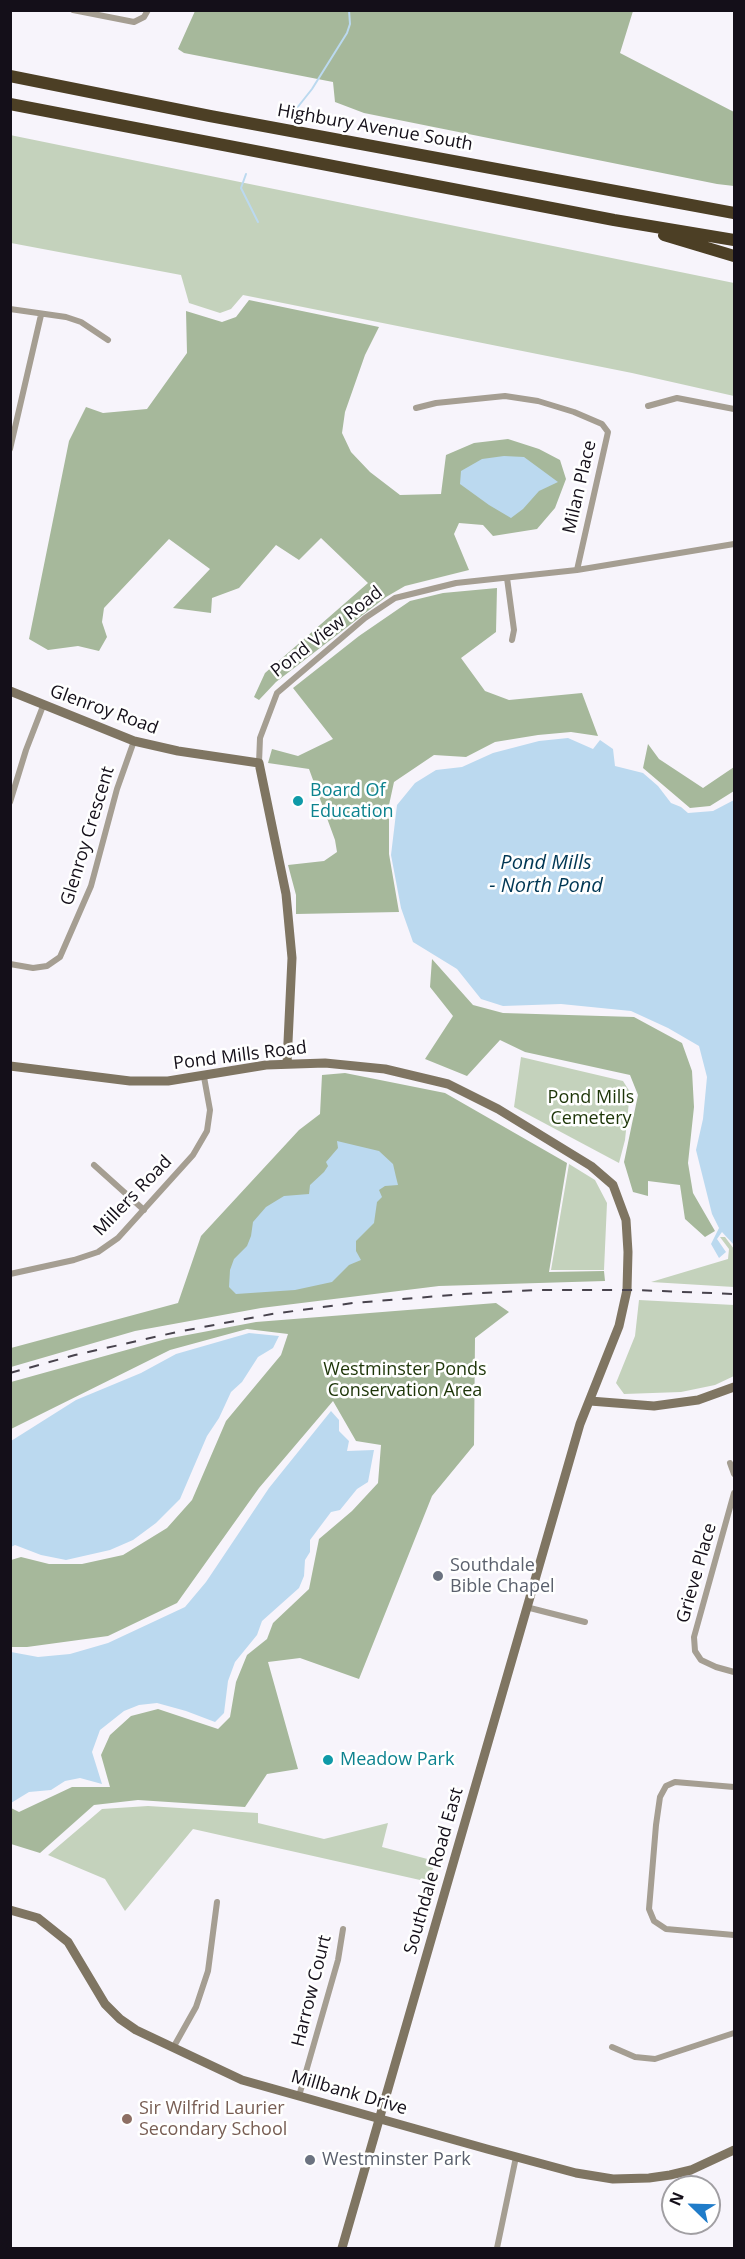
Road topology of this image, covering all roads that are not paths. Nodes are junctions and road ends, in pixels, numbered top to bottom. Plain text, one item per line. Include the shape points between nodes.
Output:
1 (73, 10) edge
2 (148, 10) edge
3 (10, 76) edge
4 (10, 104) edge
5 (620, 190) junction
6 (735, 204) edge
7 (735, 213) edge
8 (614, 220) junction
9 (735, 240) edge
10 (735, 256) edge
11 (10, 309) edge
12 (40, 315) junction
13 (108, 340) dead end
14 (648, 406) dead end
15 (416, 408) dead end
16 (735, 410) edge
17 (14, 419) edge
18 (10, 449) edge
19 (735, 544) edge
20 (577, 570) junction
21 (507, 578) junction
22 (512, 640) dead end
23 (10, 691) edge
24 (43, 706) junction
25 (134, 741) junction
26 (259, 763) junction
27 (10, 802) edge
28 (10, 964) edge
29 (287, 1063) junction
30 (10, 1066) edge
31 (204, 1077) junction
32 (94, 1165) dead end
33 (144, 1210) junction
34 (10, 1274) edge
35 (735, 1387) edge
36 (590, 1401) junction
37 (730, 1463) dead end
38 (735, 1474) edge
39 (735, 1493) edge
40 (526, 1607) junction
41 (585, 1622) dead end
42 (735, 1672) edge
43 (735, 1787) edge
44 (217, 1902) dead end
45 (10, 1910) edge
46 (343, 1929) dead end
47 (735, 1935) edge
48 (735, 2033) edge
49 (612, 2047) dead end
50 (173, 2048) junction
51 (299, 2096) junction
52 (380, 2118) junction
53 (735, 2150) edge
54 (516, 2157) junction
55 (342, 2248) edge
56 (497, 2248) edge

1 - 2 street via 134,22
3 - 5 highway, Highbury Avenue South
4 - 8 highway
5 - 6 highway
5 - 7 highway, Highbury Avenue South
8 - 9 highway
8 - 10 highway
11 - 12 street
12 - 13 street via 81,322
12 - 17 street
14 - 16 street via 677,398
15 - 20 street, Milan Place via 504,396 538,401 602,424 608,432
17 - 18 street
19 - 20 street, Pond View Road
20 - 21 street, Pond View Road
21 - 22 street
21 - 26 street, Pond View Road via 456,583 395,598 365,618 277,693 260,738
23 - 24 main road, Glenroy Road
24 - 25 main road, Glenroy Road
24 - 27 street
25 - 26 main road, Glenroy Road via 178,752
25 - 28 street, Glenroy Crescent via 91,886 60,957 47,966 33,968
26 - 29 main road, Pond View Road via 286,894 292,958
29 - 31 main road, Pond Mills Road
29 - 36 main road, Pond Mills Road via 385,1069 448,1084 551,1140 613,1185 626,1220 627,1290 619,1326
30 - 31 main road, Pond Mills Road via 130,1081
31 - 33 street, Millers Road via 210,1110 207,1131 193,1155
32 - 33 street
33 - 34 street, Millers Road via 118,1238 98,1252
35 - 36 main road via 698,1400 654,1406
36 - 40 main road, Southdale Road East
37 - 38 street
39 - 42 street, Grieve Place via 694,1637 695,1651 701,1660
40 - 41 street
40 - 52 main road, Southdale Road East
43 - 47 street via 675,1782 666,1786 660,1797 656,1825 649,1909 654,1921 666,1929
44 - 50 street via 208,1971 196,2007
45 - 50 main road, Millbank Drive via 38,1918 54,1929 68,1942 105,2004 120,2019
46 - 51 street, Harrow Court via 338,1960
48 - 49 street via 655,2059 635,2057
50 - 51 main road, Millbank Drive via 234,2077
51 - 52 main road, Millbank Drive
52 - 54 main road, Millbank Drive
52 - 55 main road, Southdale Road East
53 - 54 main road, Millbank Drive via 691,2170 649,2178 613,2179
54 - 56 street

